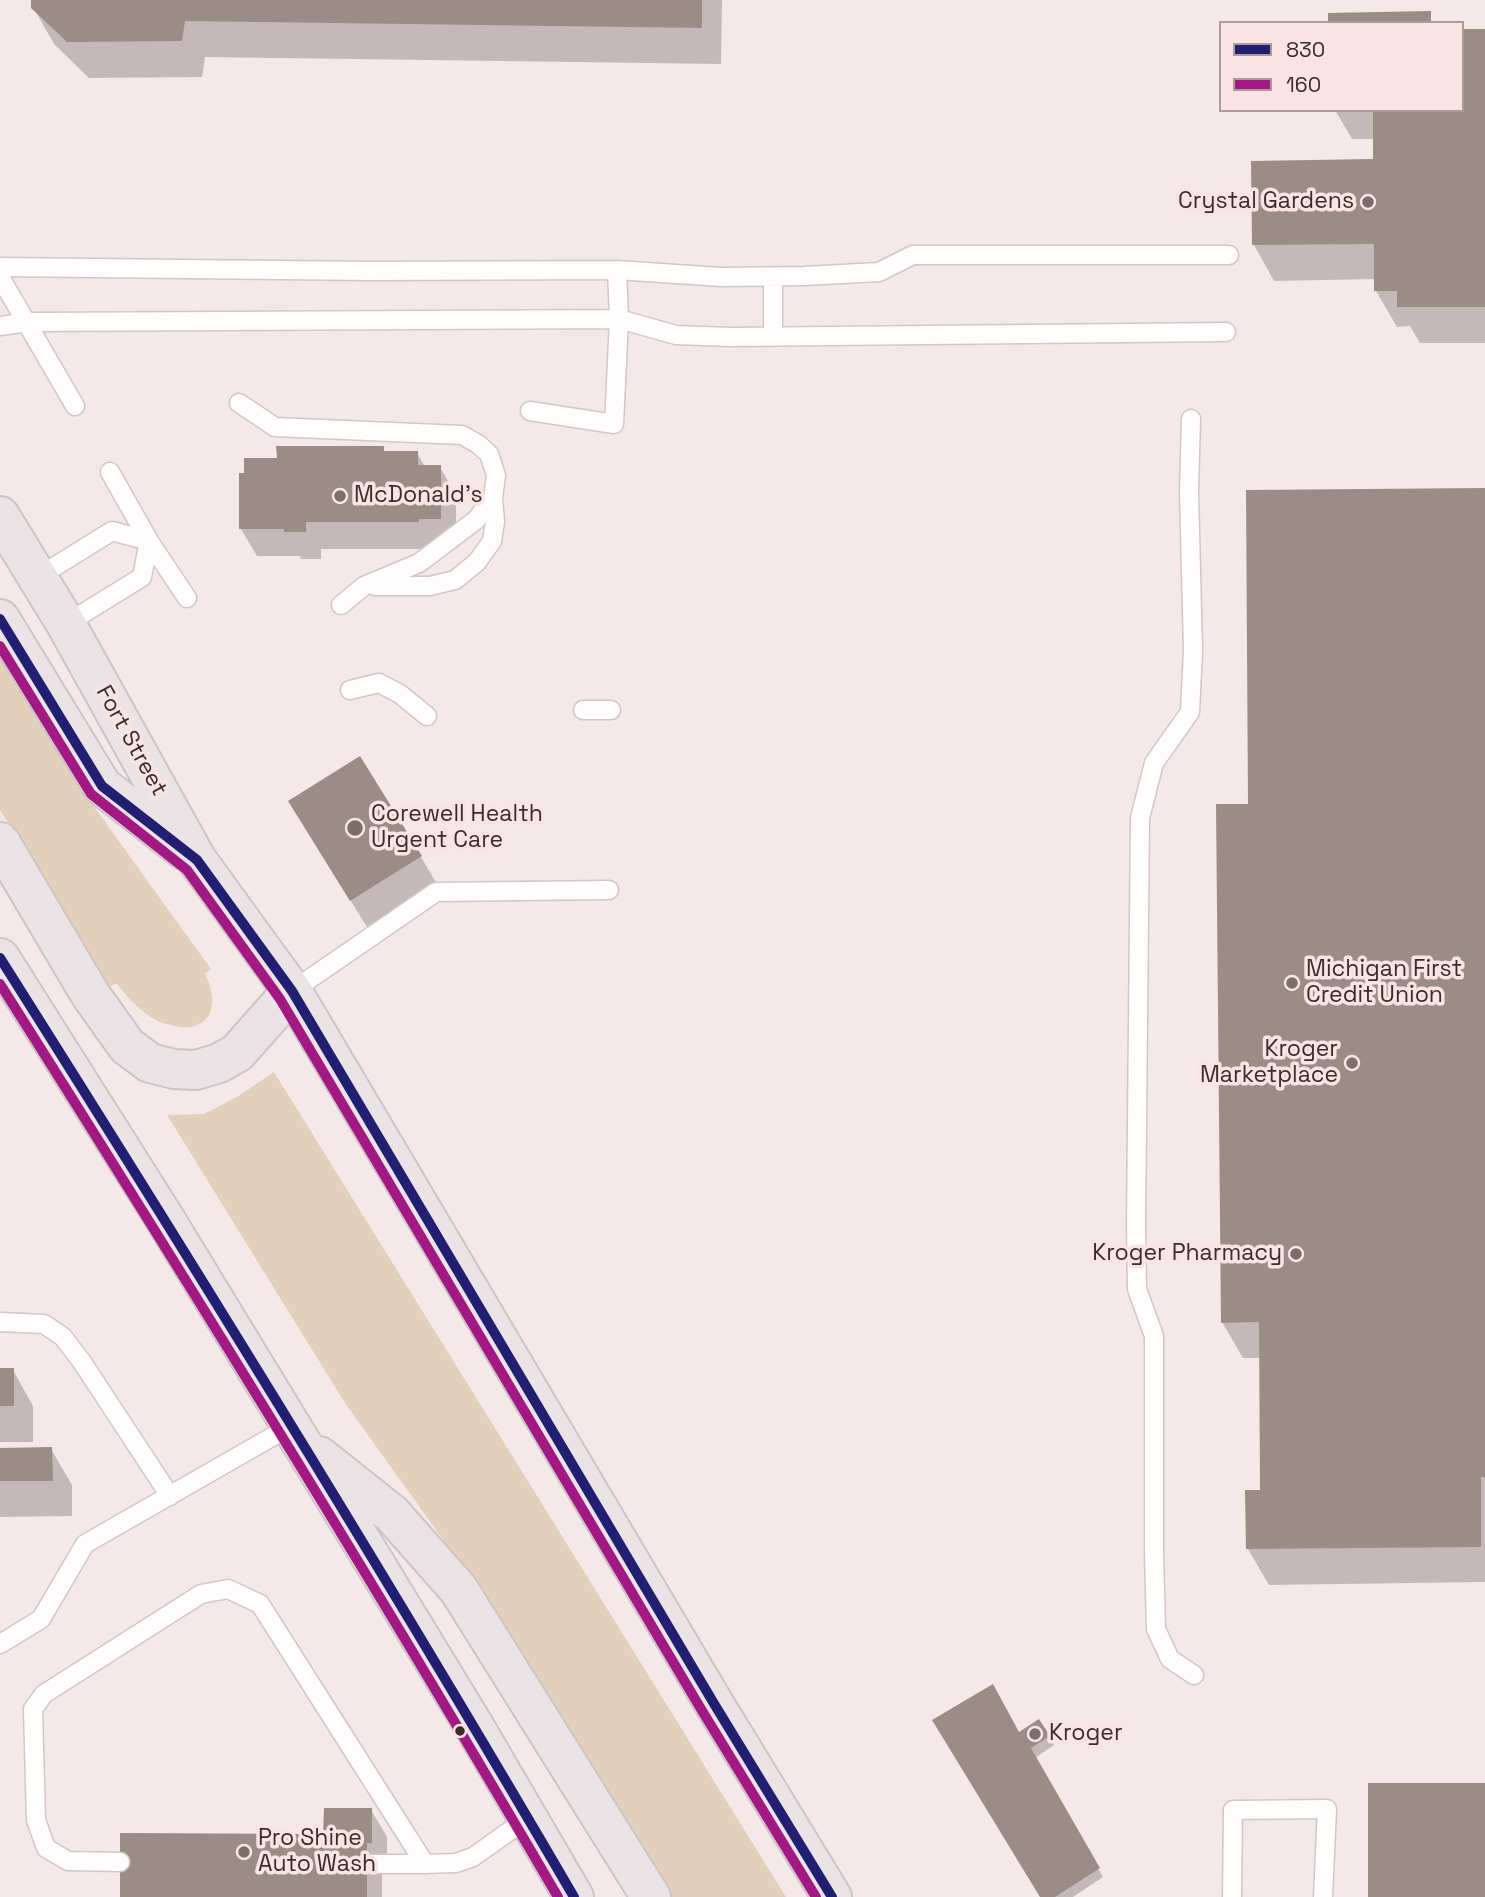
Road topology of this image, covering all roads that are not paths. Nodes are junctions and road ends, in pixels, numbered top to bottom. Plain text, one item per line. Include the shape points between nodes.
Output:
1 (1228, 255) dead end
2 (0, 267) edge
3 (617, 270) junction
4 (773, 276) junction
5 (0, 277) edge
6 (619, 319) junction
7 (27, 322) junction
8 (0, 326) edge
9 (1226, 332) dead end
10 (773, 337) junction
11 (239, 404) dead end
12 (75, 406) dead end
13 (530, 411) dead end
14 (1191, 419) dead end
15 (110, 472) dead end
16 (493, 498) junction
17 (0, 516) edge
18 (149, 541) junction
19 (37, 577) junction
20 (364, 586) junction
21 (187, 598) dead end
22 (341, 604) dead end
23 (0, 620) edge
24 (66, 624) junction
25 (350, 690) dead end
26 (583, 710) dead end
27 (611, 710) dead end
28 (427, 716) dead end
29 (0, 842) edge
30 (197, 860) junction
31 (609, 890) dead end
32 (2, 967) edge
33 (292, 992) junction
34 (0, 1322) edge
35 (295, 1433) junction
36 (170, 1496) junction
37 (0, 1644) edge
38 (1194, 1675) dead end
39 (528, 1818) junction
40 (120, 1862) dead end
41 (367, 1864) dead end
42 (425, 1864) junction
43 (574, 1897) edge
44 (651, 1897) edge
45 (832, 1897) edge
46 (1232, 1897) edge
47 (1323, 1897) edge

1 - 4 lane via 913,255 879,272
2 - 3 lane
3 - 4 lane via 721,278
3 - 6 lane
4 - 10 lane
5 - 7 lane
6 - 7 lane
6 - 10 lane via 676,335
6 - 13 lane via 614,424
7 - 8 lane
7 - 12 lane
9 - 10 lane
11 - 16 lane via 275,427 462,435 489,454 496,475
14 - 38 lane via 1190,712 1154,763 1140,818 1136,1225 1137,1290 1154,1336 1156,1629 1170,1659
15 - 18 lane
16 - 20 lane via 476,520 419,563
16 - 20 lane via 492,541 477,562 455,580 430,586
17 - 19 main road, Fort Street
18 - 19 lane via 112,531
18 - 21 lane
18 - 24 lane via 142,577
19 - 24 main road, Fort Street
20 - 22 lane
23 - 30 main road via 102,786
24 - 30 main road, Fort Street
25 - 28 lane via 379,683
26 - 27 lane
29 - 33 main road via 90,994 127,1046 150,1063 197,1070 219,1063 237,1053
30 - 33 main road, Fort Street
31 - 33 lane via 436,892
32 - 35 main road via 158,1208
33 - 45 main road, Fort Street
34 - 36 lane via 44,1324 62,1338
35 - 36 lane
35 - 39 main road
35 - 44 main road via 392,1514 459,1590
36 - 37 lane via 85,1544 41,1619
39 - 42 lane via 473,1857
39 - 43 main road
40 - 42 lane via 68,1861 46,1848 36,1821 33,1709 44,1694 201,1594 228,1589 260,1604
41 - 42 lane
46 - 47 lane via 1233,1810 1327,1809

